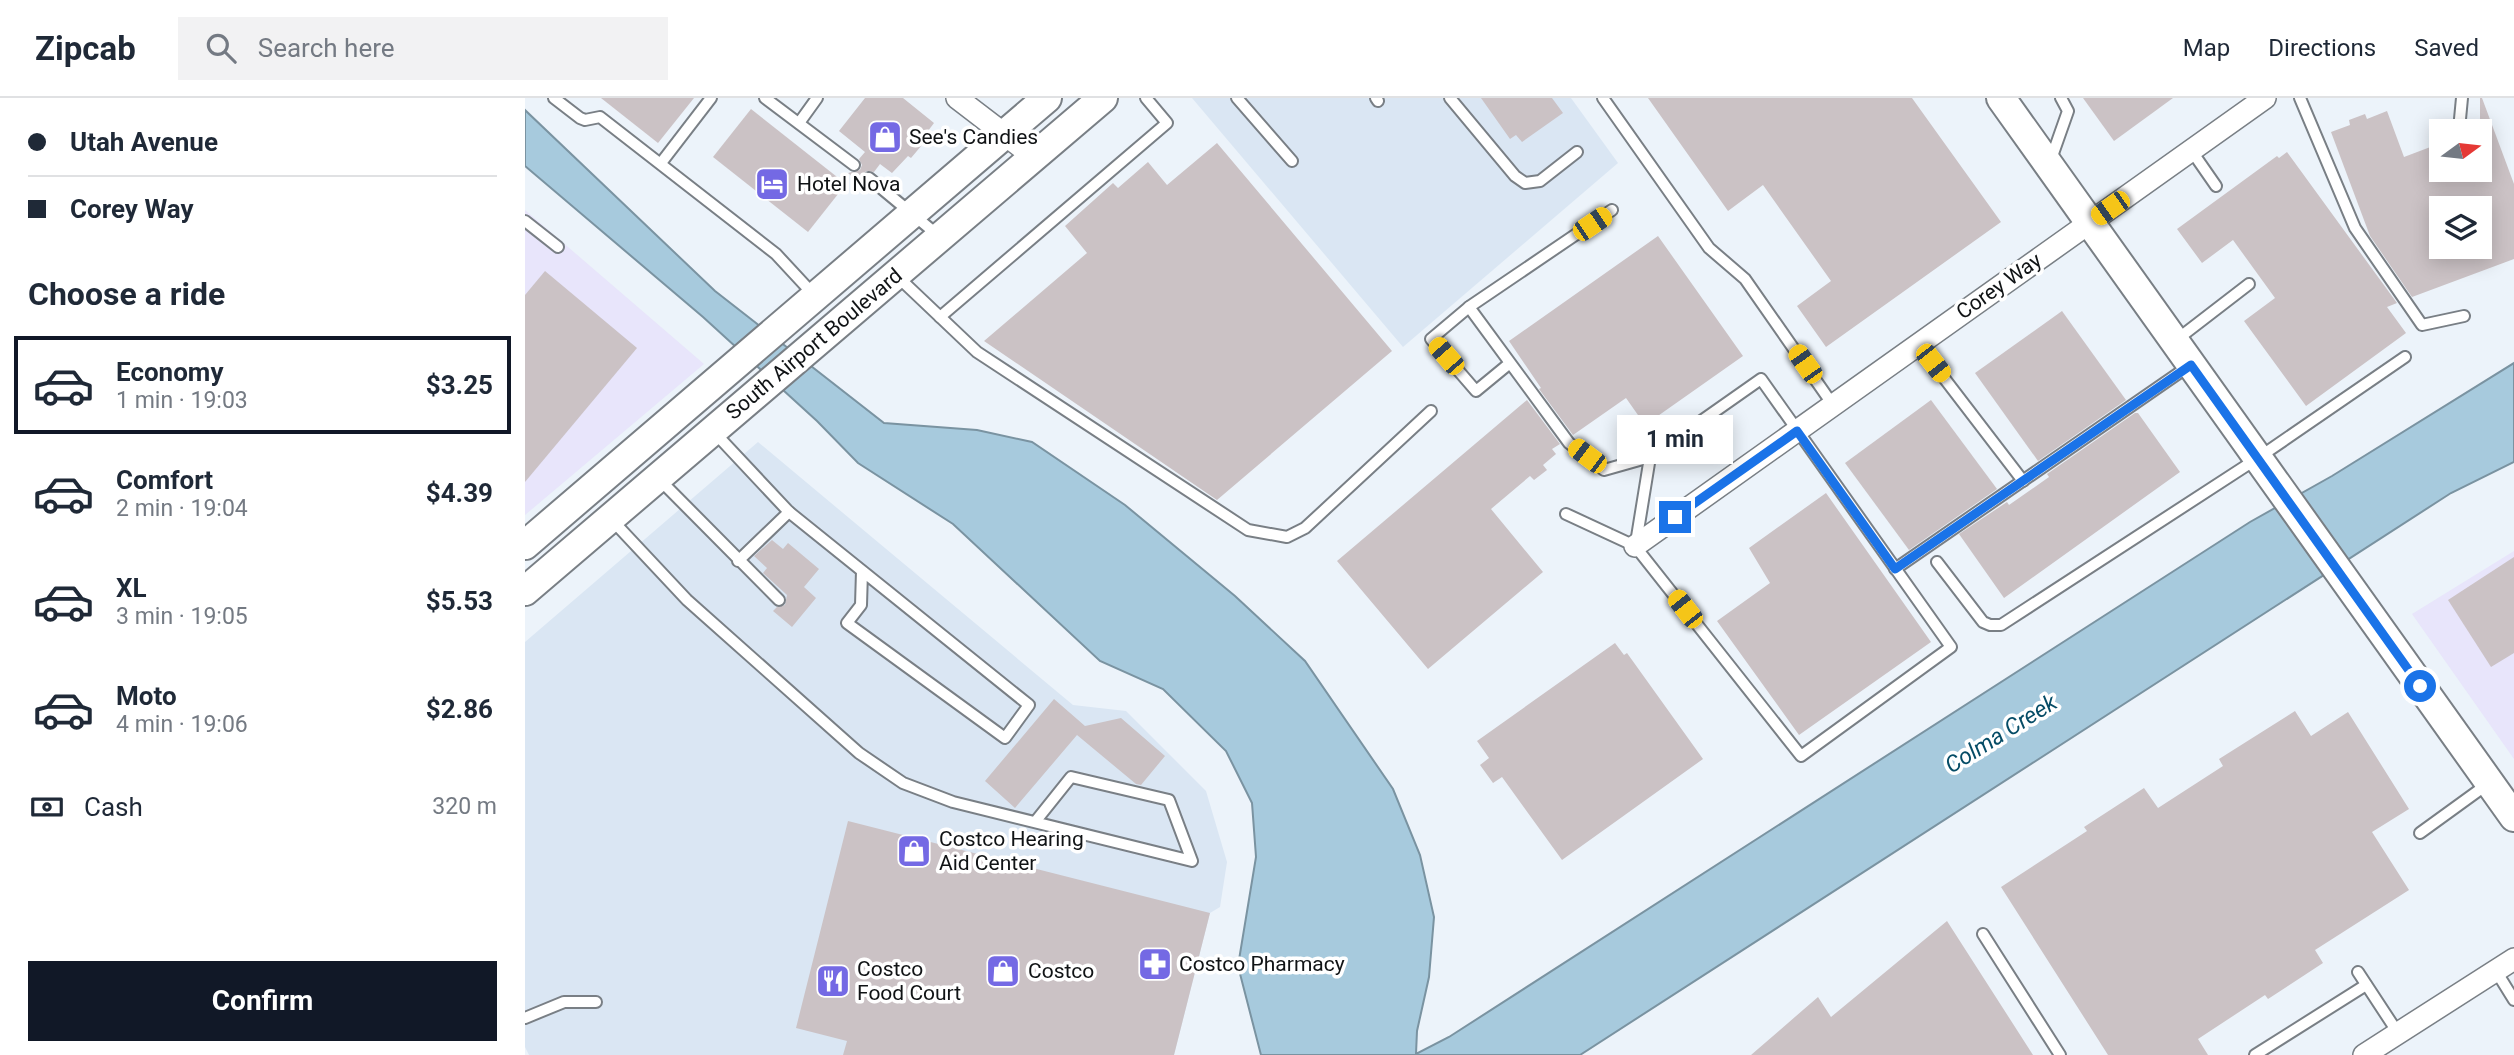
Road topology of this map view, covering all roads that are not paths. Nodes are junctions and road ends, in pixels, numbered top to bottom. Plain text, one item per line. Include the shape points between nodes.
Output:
1 (554, 98) edge
2 (711, 98) edge
3 (765, 98) edge
4 (817, 98) edge
5 (957, 98) edge
6 (1047, 98) edge
7 (1103, 98) edge
8 (1146, 98) edge
9 (1237, 98) edge
10 (1450, 98) edge
11 (1603, 98) edge
12 (2001, 98) edge
13 (2061, 98) edge
14 (2266, 98) edge
15 (2300, 98) edge
16 (2462, 98) edge
17 (2460, 119) dead end
18 (799, 123) junction
19 (1004, 135) junction
20 (2191, 150) junction
21 (1577, 152) dead end
22 (1034, 157) junction
23 (1291, 161) dead end
24 (661, 163) junction
25 (854, 165) dead end
26 (2049, 165) junction
27 (869, 178) dead end
28 (2216, 186) dead end
29 (1612, 210) dead end
30 (912, 214) junction
31 (525, 221) edge
32 (2090, 222) junction
33 (940, 237) junction
34 (558, 247) dead end
35 (896, 275) junction
36 (2249, 284) dead end
37 (816, 297) junction
38 (1469, 307) junction
39 (2464, 316) dead end
40 (940, 317) junction
41 (2175, 341) junction
42 (1918, 344) junction
43 (2405, 356) dead end
44 (1510, 363) junction
45 (2191, 365) junction
46 (1833, 405) junction
47 (1431, 411) dead end
48 (713, 430) junction
49 (1797, 431) junction
50 (1650, 457) junction
51 (2258, 458) junction
52 (657, 478) junction
53 (2023, 481) junction
54 (789, 512) junction
55 (1566, 514) dead end
56 (610, 518) junction
57 (525, 545) edge
58 (1635, 546) junction
59 (739, 561) junction
60 (1937, 562) dead end
61 (1895, 569) junction
62 (862, 571) junction
63 (525, 591) edge
64 (779, 600) dead end
65 (2489, 783) junction
66 (2514, 817) edge
67 (1035, 822) junction
68 (2420, 833) dead end
69 (1983, 934) dead end
70 (2514, 959) edge
71 (2496, 971) junction
72 (2358, 972) dead end
73 (2366, 985) junction
74 (2514, 1000) edge
75 (596, 1002) dead end
76 (525, 1018) edge
77 (2391, 1041) junction
78 (2060, 1055) edge
79 (2255, 1055) edge
80 (2364, 1055) edge

1 - 24 lane via 580,118 600,117
2 - 24 lane
3 - 18 lane
4 - 18 lane
5 - 19 street
6 - 19 street, South Airport Boulevard
7 - 22 street, South Airport Boulevard
8 - 40 lane via 1167,123
9 - 23 lane
10 - 21 lane via 1525,183 1540,181
11 - 46 lane via 1709,248 1745,279
12 - 26 street
13 - 26 lane via 2068,111
14 - 20 street, Corey Way
15 - 39 lane via 2355,228 2422,325
16 - 17 lane
18 - 25 lane
19 - 22 street
19 - 30 street, South Airport Boulevard
20 - 28 lane
20 - 32 street, Corey Way
22 - 33 street, South Airport Boulevard
24 - 37 lane via 776,254
26 - 32 street
27 - 30 lane
29 - 38 lane
30 - 33 lane
30 - 37 street, South Airport Boulevard
31 - 34 lane
32 - 41 street
32 - 42 street, Corey Way
33 - 35 street, South Airport Boulevard
35 - 40 lane
35 - 48 street, South Airport Boulevard
36 - 41 lane
37 - 57 street, South Airport Boulevard
38 - 44 lane
38 - 44 lane via 1431,338 1476,391
40 - 47 lane via 977,352 1248,530 1287,537 1305,528
41 - 45 street
42 - 46 street, Corey Way
42 - 53 lane
43 - 51 lane
44 - 50 lane via 1569,443 1604,470
45 - 51 street
45 - 53 lane
46 - 49 street, Corey Way
48 - 52 street, South Airport Boulevard
48 - 54 lane
49 - 50 lane via 1761,379
49 - 58 street, Corey Way
49 - 61 lane
50 - 58 lane
51 - 60 lane via 2001,625 1983,622
51 - 65 street
52 - 56 street, South Airport Boulevard
52 - 59 lane
53 - 61 lane
54 - 59 lane
54 - 62 lane
55 - 58 lane
56 - 63 street, South Airport Boulevard
56 - 67 lane via 687,600 878,767 927,794
58 - 61 lane via 1801,757 1951,647
59 - 64 lane
62 - 62 lane via 861,605 847,623 1005,738 1029,705
65 - 66 street
65 - 68 lane
67 - 67 lane via 1048,825 1192,861 1169,800 1071,777
69 - 78 lane
70 - 71 street
71 - 74 lane
71 - 77 street
72 - 73 lane
73 - 77 lane
73 - 79 lane
75 - 76 lane via 564,1002
77 - 80 street

